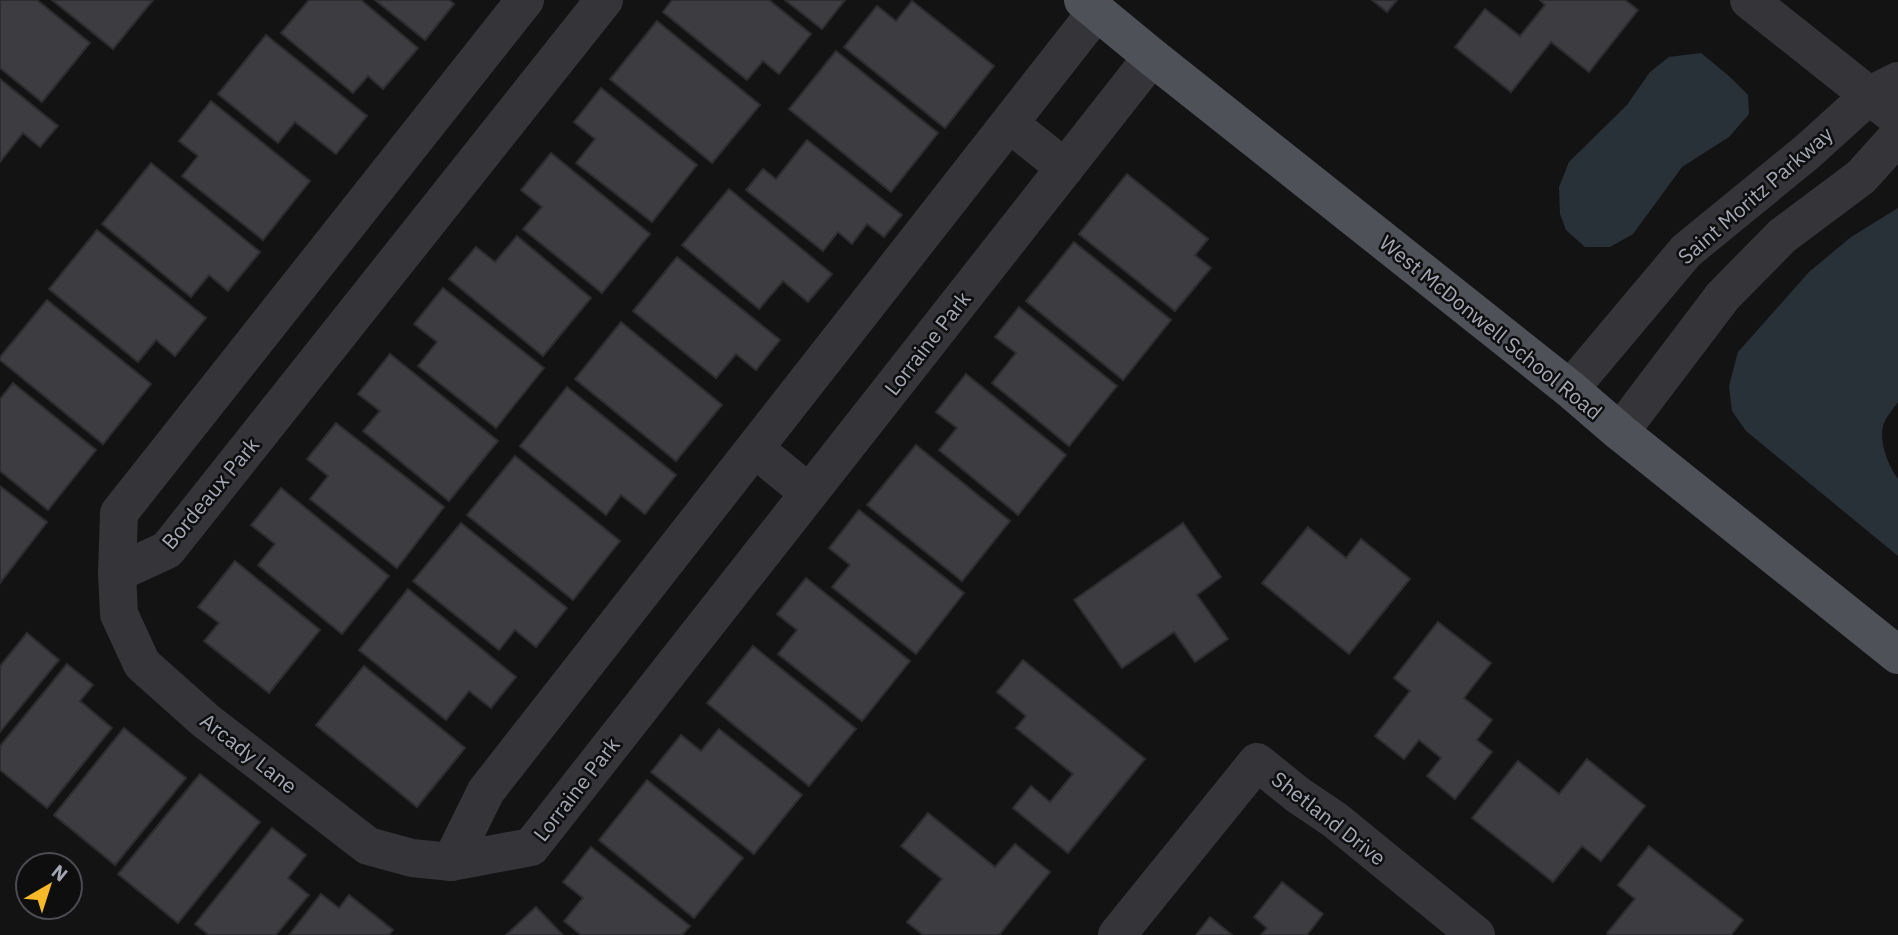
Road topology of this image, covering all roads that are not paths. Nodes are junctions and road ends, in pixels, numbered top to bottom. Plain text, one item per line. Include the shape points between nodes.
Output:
1 (525, 0) edge
2 (604, 0) edge
3 (1749, 0) edge
4 (1090, 6) edge
5 (1152, 57) junction
6 (1889, 98) edge
7 (1010, 124) junction
8 (1898, 136) edge
9 (394, 165) junction
10 (1065, 168) junction
11 (442, 203) junction
12 (1570, 389) junction
13 (1620, 432) junction
14 (755, 449) junction
15 (809, 493) junction
16 (117, 573) junction
17 (1898, 654) edge
18 (451, 862) junction
19 (1117, 935) edge
20 (1476, 935) edge

1 - 9 street
2 - 11 street, Bordeaux Park
3 - 6 street
4 - 5 main road, West McDonwell School Road
4 - 7 street
5 - 10 street, Lorraine Park
5 - 12 main road, West McDonwell School Road
6 - 12 street, Saint Moritz Parkway via 1807,152 1686,251
7 - 10 street
7 - 14 street
8 - 13 street via 1861,177 1782,236 1723,296
9 - 11 street
9 - 16 street via 119,513
10 - 15 street, Lorraine Park
11 - 16 street, Bordeaux Park via 167,550
12 - 13 main road, West McDonwell School Road
13 - 17 main road, West McDonwell School Road
14 - 15 street
14 - 18 street via 486,791
15 - 18 street, Lorraine Park via 531,847
16 - 18 street, Arcady Lane via 119,614 142,664 206,721 369,846 412,859
19 - 20 street, Shetland Drive via 1257,762

